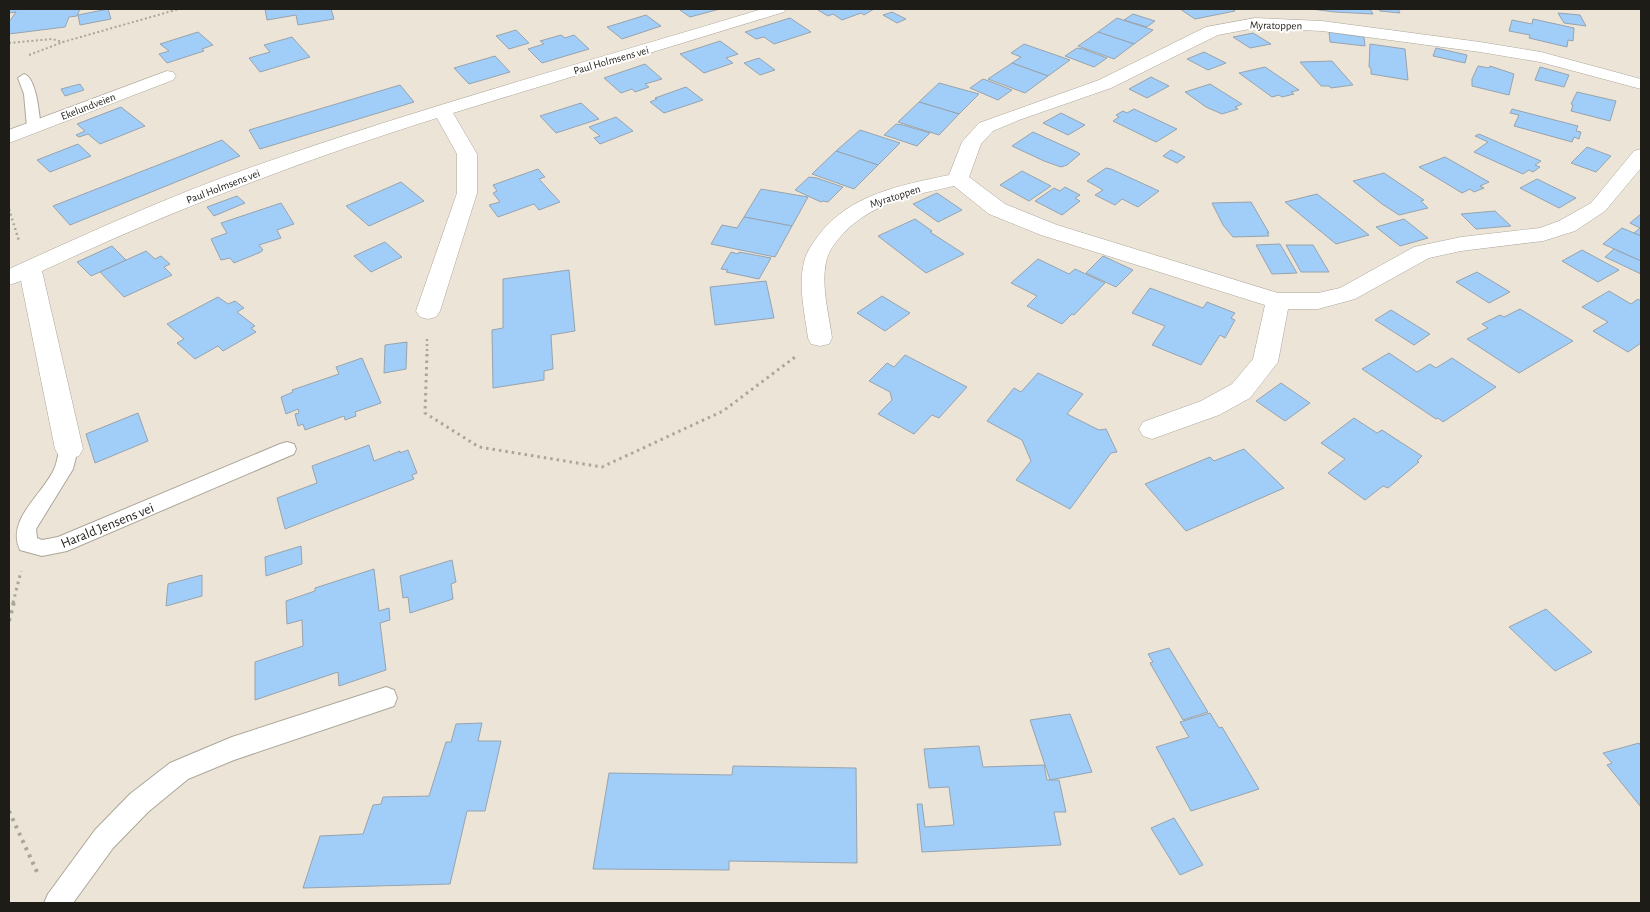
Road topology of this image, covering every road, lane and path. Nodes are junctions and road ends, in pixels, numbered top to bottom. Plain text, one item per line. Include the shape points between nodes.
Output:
1 (179, 9) edge
2 (778, 9) edge
3 (63, 42) junction
4 (9, 43) edge
5 (167, 76) dead end
6 (24, 78) joint
7 (1641, 84) edge
8 (443, 111) junction
9 (34, 127) junction
10 (9, 137) edge
11 (1641, 154) edge
12 (958, 179) junction
13 (20, 273) edge
14 (1277, 301) junction
15 (428, 311) joint
16 (820, 338) joint
17 (1152, 429) dead end
18 (287, 448) dead end
19 (69, 450) joint
20 (27, 544) junction
21 (9, 621) edge
22 (386, 698) dead end
23 (9, 811) edge
24 (39, 878) dead end
25 (57, 903) edge

1 - 3 path
2 - 8 street, Paul Holmsens vei
3 - 4 path via 52,39
3 - 6 path via 15,64
5 - 9 street, Ekelundveien
6 - 9 lane via 30,94
7 - 12 street, Myratoppen via 1541,57 1480,47 1322,26 1255,23 1233,26 1212,31 1105,84 986,127 972,142
8 - 13 street, Paul Holmsens vei via 254,173 167,207
8 - 15 street via 468,154 467,193
9 - 10 street, Ekelundveien
11 - 14 street via 1598,207 1567,226 1543,234 1422,252 1347,294 1318,301
12 - 14 street via 997,209 1049,230
12 - 16 street, Myratoppen via 906,190 864,206 835,228 817,254 813,279
13 - 19 street
14 - 17 street via 1265,362 1240,392 1210,408
15 - 16 path via 425,413 479,447 602,467 724,411
18 - 20 lane, Harald Jensens vei via 60,545 42,548
19 - 20 lane via 64,468 26,528
20 - 21 path
22 - 25 lane via 232,749 179,771 138,803 104,839
23 - 24 path

